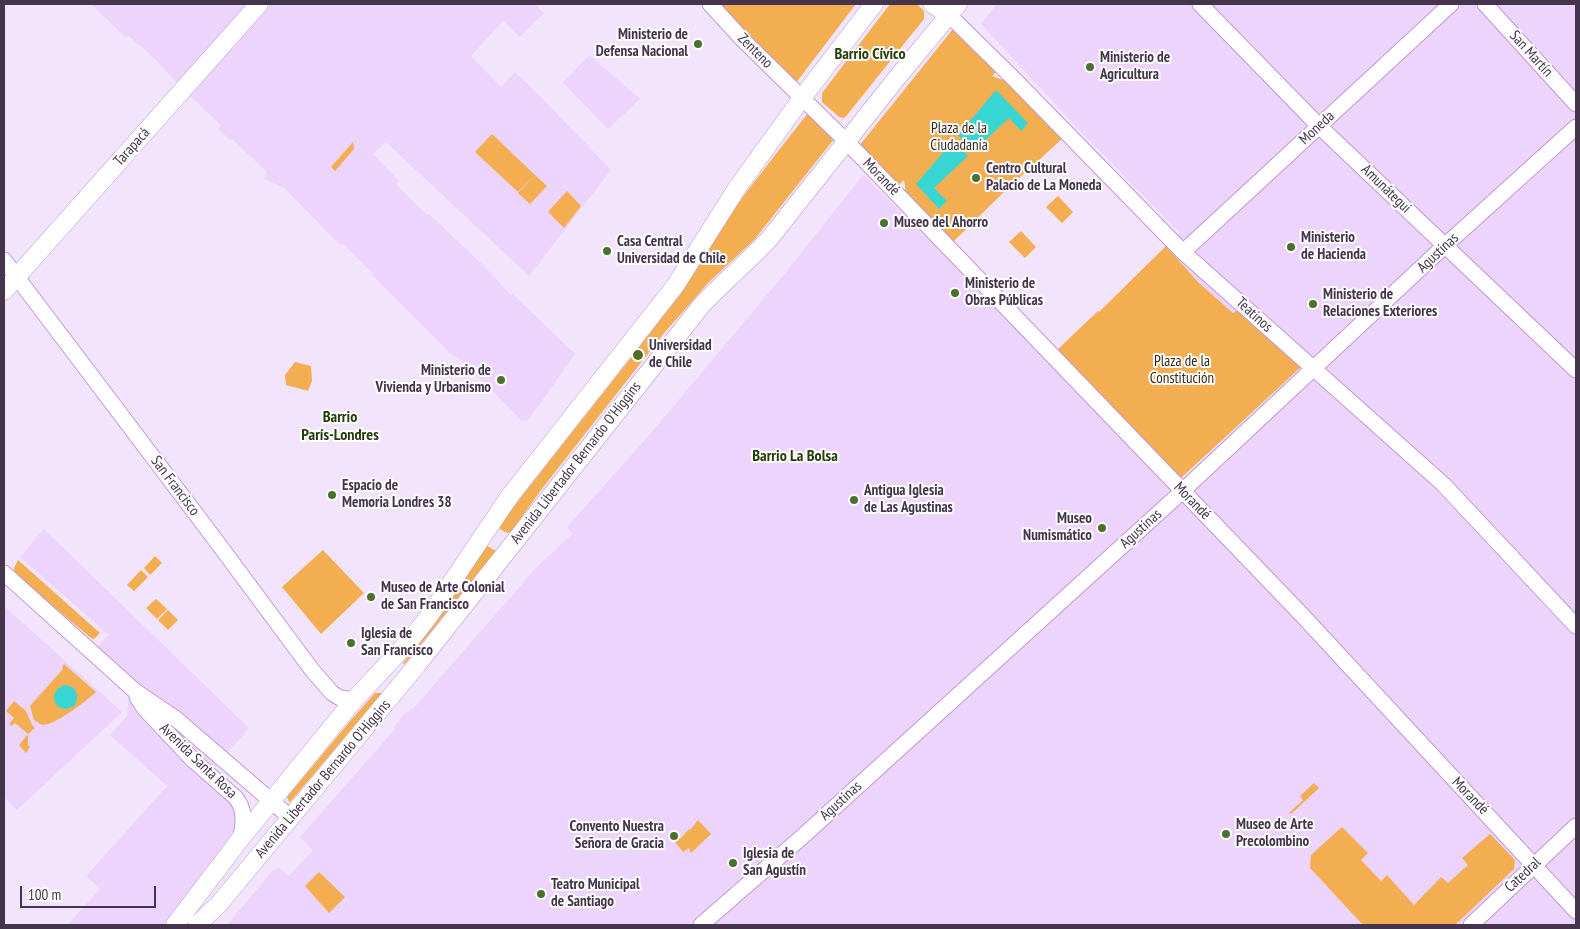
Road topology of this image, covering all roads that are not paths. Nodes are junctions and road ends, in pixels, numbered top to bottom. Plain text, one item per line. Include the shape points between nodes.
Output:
1 (259, 4) edge
2 (710, 4) edge
3 (874, 4) edge
4 (932, 4) edge
5 (1200, 4) edge
6 (1451, 4) edge
7 (1485, 4) edge
8 (953, 10) edge
9 (802, 98) junction
10 (1576, 104) edge
11 (1319, 126) junction
12 (1576, 127) edge
13 (847, 142) junction
14 (1445, 246) junction
15 (1183, 252) junction
16 (4, 260) edge
17 (16, 277) junction
18 (4, 291) edge
19 (1314, 368) junction
20 (1576, 370) edge
21 (1183, 491) junction
22 (488, 528) junction
23 (511, 546) junction
24 (4, 573) edge
25 (1576, 626) edge
26 (135, 690) junction
27 (354, 700) junction
28 (272, 802) junction
29 (291, 818) junction
30 (1576, 826) edge
31 (241, 838) junction
32 (1535, 864) junction
33 (1576, 911) edge
34 (174, 925) edge
35 (197, 925) edge
36 (701, 925) edge
37 (1471, 925) edge

1 - 17 main road, Tarapacá
2 - 9 main road, Zenteno
3 - 9 main road, Avenida Libertador Bernardo O'Higgins
4 - 8 main road, Teatinos
5 - 11 main road, Amunátegui
6 - 11 main road, Moneda
7 - 10 main road, San Martín
8 - 13 main road, Avenida Libertador Bernardo O'Higgins
8 - 15 main road, Teatinos via 1015,80
9 - 13 main road, Morandé
9 - 22 main road, Avenida Libertador Bernardo O'Higgins via 731,196 675,286
11 - 14 main road, Amunátegui
11 - 15 main road, Moneda
12 - 14 main road, Agustinas
13 - 21 main road, Morandé
13 - 23 main road, Avenida Libertador Bernardo O'Higgins via 770,238 701,306
14 - 19 main road, Agustinas
14 - 20 main road, Amunátegui
15 - 19 main road, Teatinos
16 - 17 main road, San Francisco
17 - 18 main road, Tarapacá
17 - 27 main road, San Francisco via 312,670 336,696
19 - 21 main road, Agustinas
19 - 25 main road, Teatinos via 1443,484
21 - 32 main road, Morandé
21 - 36 main road, Agustinas
22 - 23 main road
22 - 27 main road, Avenida Libertador Bernardo O'Higgins via 429,616
23 - 29 main road, Avenida Libertador Bernardo O'Higgins
24 - 26 main road, Avenida Santa Rosa
26 - 28 main road, Avenida Santa Rosa via 175,718
26 - 31 main road, Avenida Santa Rosa via 138,700 150,714 239,802 243,814
27 - 28 main road, Avenida Libertador Bernardo O'Higgins
28 - 29 main road, Avenida Santa Rosa
28 - 31 main road, Avenida Libertador Bernardo O'Higgins
29 - 35 main road, Avenida Libertador Bernardo O'Higgins via 219,904
30 - 32 main road, Catedral
31 - 34 main road, Avenida Libertador Bernardo O'Higgins
32 - 33 main road, Morandé
32 - 37 main road, Catedral

